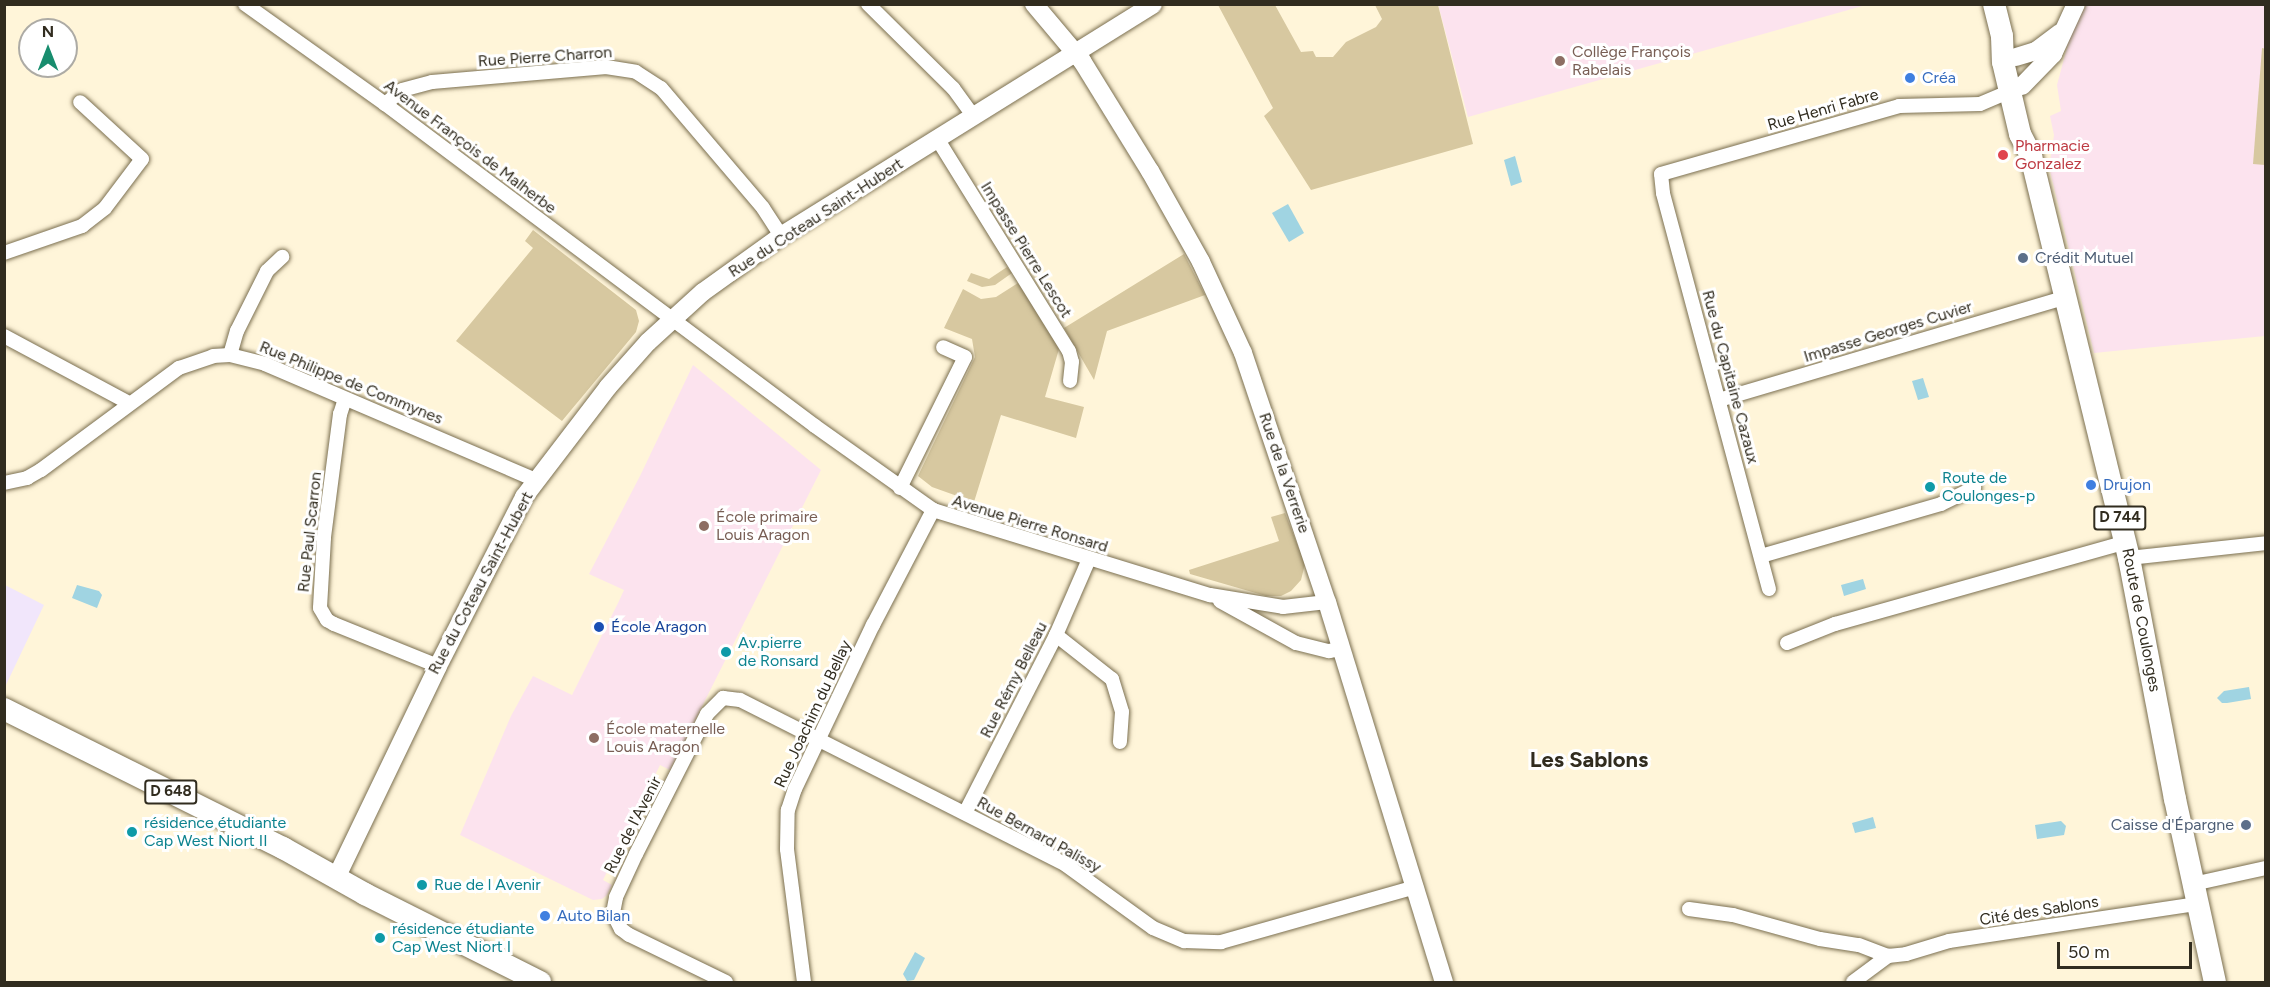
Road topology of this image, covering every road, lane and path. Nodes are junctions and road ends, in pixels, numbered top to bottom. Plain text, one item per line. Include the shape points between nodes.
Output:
1 (245, 4) edge
2 (868, 4) edge
3 (1034, 4) edge
4 (1153, 4) edge
5 (1994, 4) edge
6 (2076, 4) edge
7 (2061, 32) junction
8 (1075, 52) junction
9 (2010, 82) junction
10 (80, 102) dead end
11 (386, 104) junction
12 (974, 116) junction
13 (938, 140) junction
14 (1661, 174) joint
15 (781, 236) junction
16 (4, 253) edge
17 (282, 257) dead end
18 (2066, 297) junction
19 (673, 319) junction
20 (4, 336) edge
21 (943, 347) dead end
22 (230, 355) junction
23 (1070, 381) dead end
24 (345, 399) junction
25 (1719, 400) junction
26 (129, 403) junction
27 (536, 480) junction
28 (4, 483) edge
29 (900, 488) junction
30 (1974, 488) dead end
31 (933, 510) junction
32 (2265, 543) edge
33 (2128, 550) junction
34 (1761, 556) junction
35 (1089, 559) junction
36 (1769, 589) dead end
37 (1210, 595) junction
38 (1327, 602) junction
39 (1056, 635) junction
40 (1787, 643) dead end
41 (1341, 649) junction
42 (438, 666) junction
43 (4, 709) edge
44 (817, 740) junction
45 (1120, 742) dead end
46 (965, 813) junction
47 (2265, 868) edge
48 (337, 876) junction
49 (1416, 887) junction
50 (2195, 894) junction
51 (1689, 909) dead end
52 (1888, 956) junction
53 (540, 982) edge
54 (726, 982) edge
55 (804, 982) edge
56 (1444, 982) edge
57 (1853, 982) edge
58 (2215, 982) edge

1 - 11 street, Avenue François de Malherbe
2 - 12 street via 953,88
3 - 8 street, Rue de la Verrerie
4 - 8 street, Rue du Coteau Saint-Hubert
5 - 9 main road, Route de Coulonges / D 744
6 - 7 street
7 - 9 street via 2036,51
7 - 9 street via 2046,64
8 - 12 street, Rue du Coteau Saint-Hubert
8 - 38 street, Rue de la Verrerie via 1150,171 1201,262 1243,352
9 - 14 street, Rue Henri Fabre via 1966,105 1899,106
9 - 18 main road, Route de Coulonges / D 744 via 2020,134 2031,156
10 - 16 street via 142,159 105,208 82,226
11 - 15 street, Rue Pierre Charron via 402,90 432,82 606,67 636,72 661,88 764,208
11 - 19 street, Avenue François de Malherbe
12 - 13 street, Rue du Coteau Saint-Hubert
13 - 15 street, Rue du Coteau Saint-Hubert
13 - 23 street, Impasse Pierre Lescot via 1069,351
14 - 25 street, Rue du Capitaine Cazaux
15 - 19 street, Rue du Coteau Saint-Hubert via 703,292
17 - 22 street via 267,271 237,331
18 - 25 street, Impasse Georges Cuvier
18 - 33 main road, Route de Coulonges / D 744
19 - 27 street, Rue du Coteau Saint-Hubert via 608,387
19 - 29 street, Avenue Pierre Ronsard
20 - 26 street
21 - 29 street via 965,357
22 - 24 street, Rue Philippe de Commynes via 265,364
22 - 26 street, Rue Philippe de Commynes via 213,356 179,368
24 - 27 street, Rue Philippe de Commynes
24 - 42 street, Rue Paul Scarron via 324,538 320,608 334,624
25 - 34 street, Rue du Capitaine Cazaux
26 - 28 street, Rue Philippe de Commynes via 41,470
27 - 42 street, Rue du Coteau Saint-Hubert via 496,548
29 - 31 street, Avenue Pierre Ronsard
30 - 34 street via 1941,504
31 - 35 street, Avenue Pierre Ronsard
31 - 44 street, Rue Joachim du Bellay
32 - 33 street
33 - 40 street via 1835,624
33 - 50 main road, Route de Coulonges / D 744
34 - 36 street, Rue du Capitaine Cazaux
35 - 37 street, Avenue Pierre Ronsard
35 - 39 street, Rue Rémy Belleau
37 - 38 street, Avenue Pierre Ronsard via 1283,607
37 - 41 street via 1296,643 1329,651
38 - 41 street, Rue de la Verrerie
39 - 45 street via 1112,678 1122,712
39 - 46 street, Rue Rémy Belleau
41 - 49 street, Rue de la Verrerie
42 - 48 street, Rue du Coteau Saint-Hubert
43 - 48 main road, D 648
44 - 46 street, Rue Bernard Palissy
44 - 54 street, Rue de l'Avenir via 740,700 717,701 616,897 613,913 621,929
44 - 55 street, Rue Joachim du Bellay via 795,789 786,831
46 - 49 street, Rue Bernard Palissy via 1080,873 1164,935 1195,943 1221,942
47 - 50 street, Cité des Sablons
48 - 53 main road, D 648
49 - 56 street, Rue de la Verrerie
50 - 52 street, Cité des Sablons
50 - 58 main road, Route de Coulonges / D 744
51 - 52 street via 1733,915 1820,939 1859,945
52 - 57 street, Cité des Sablons

